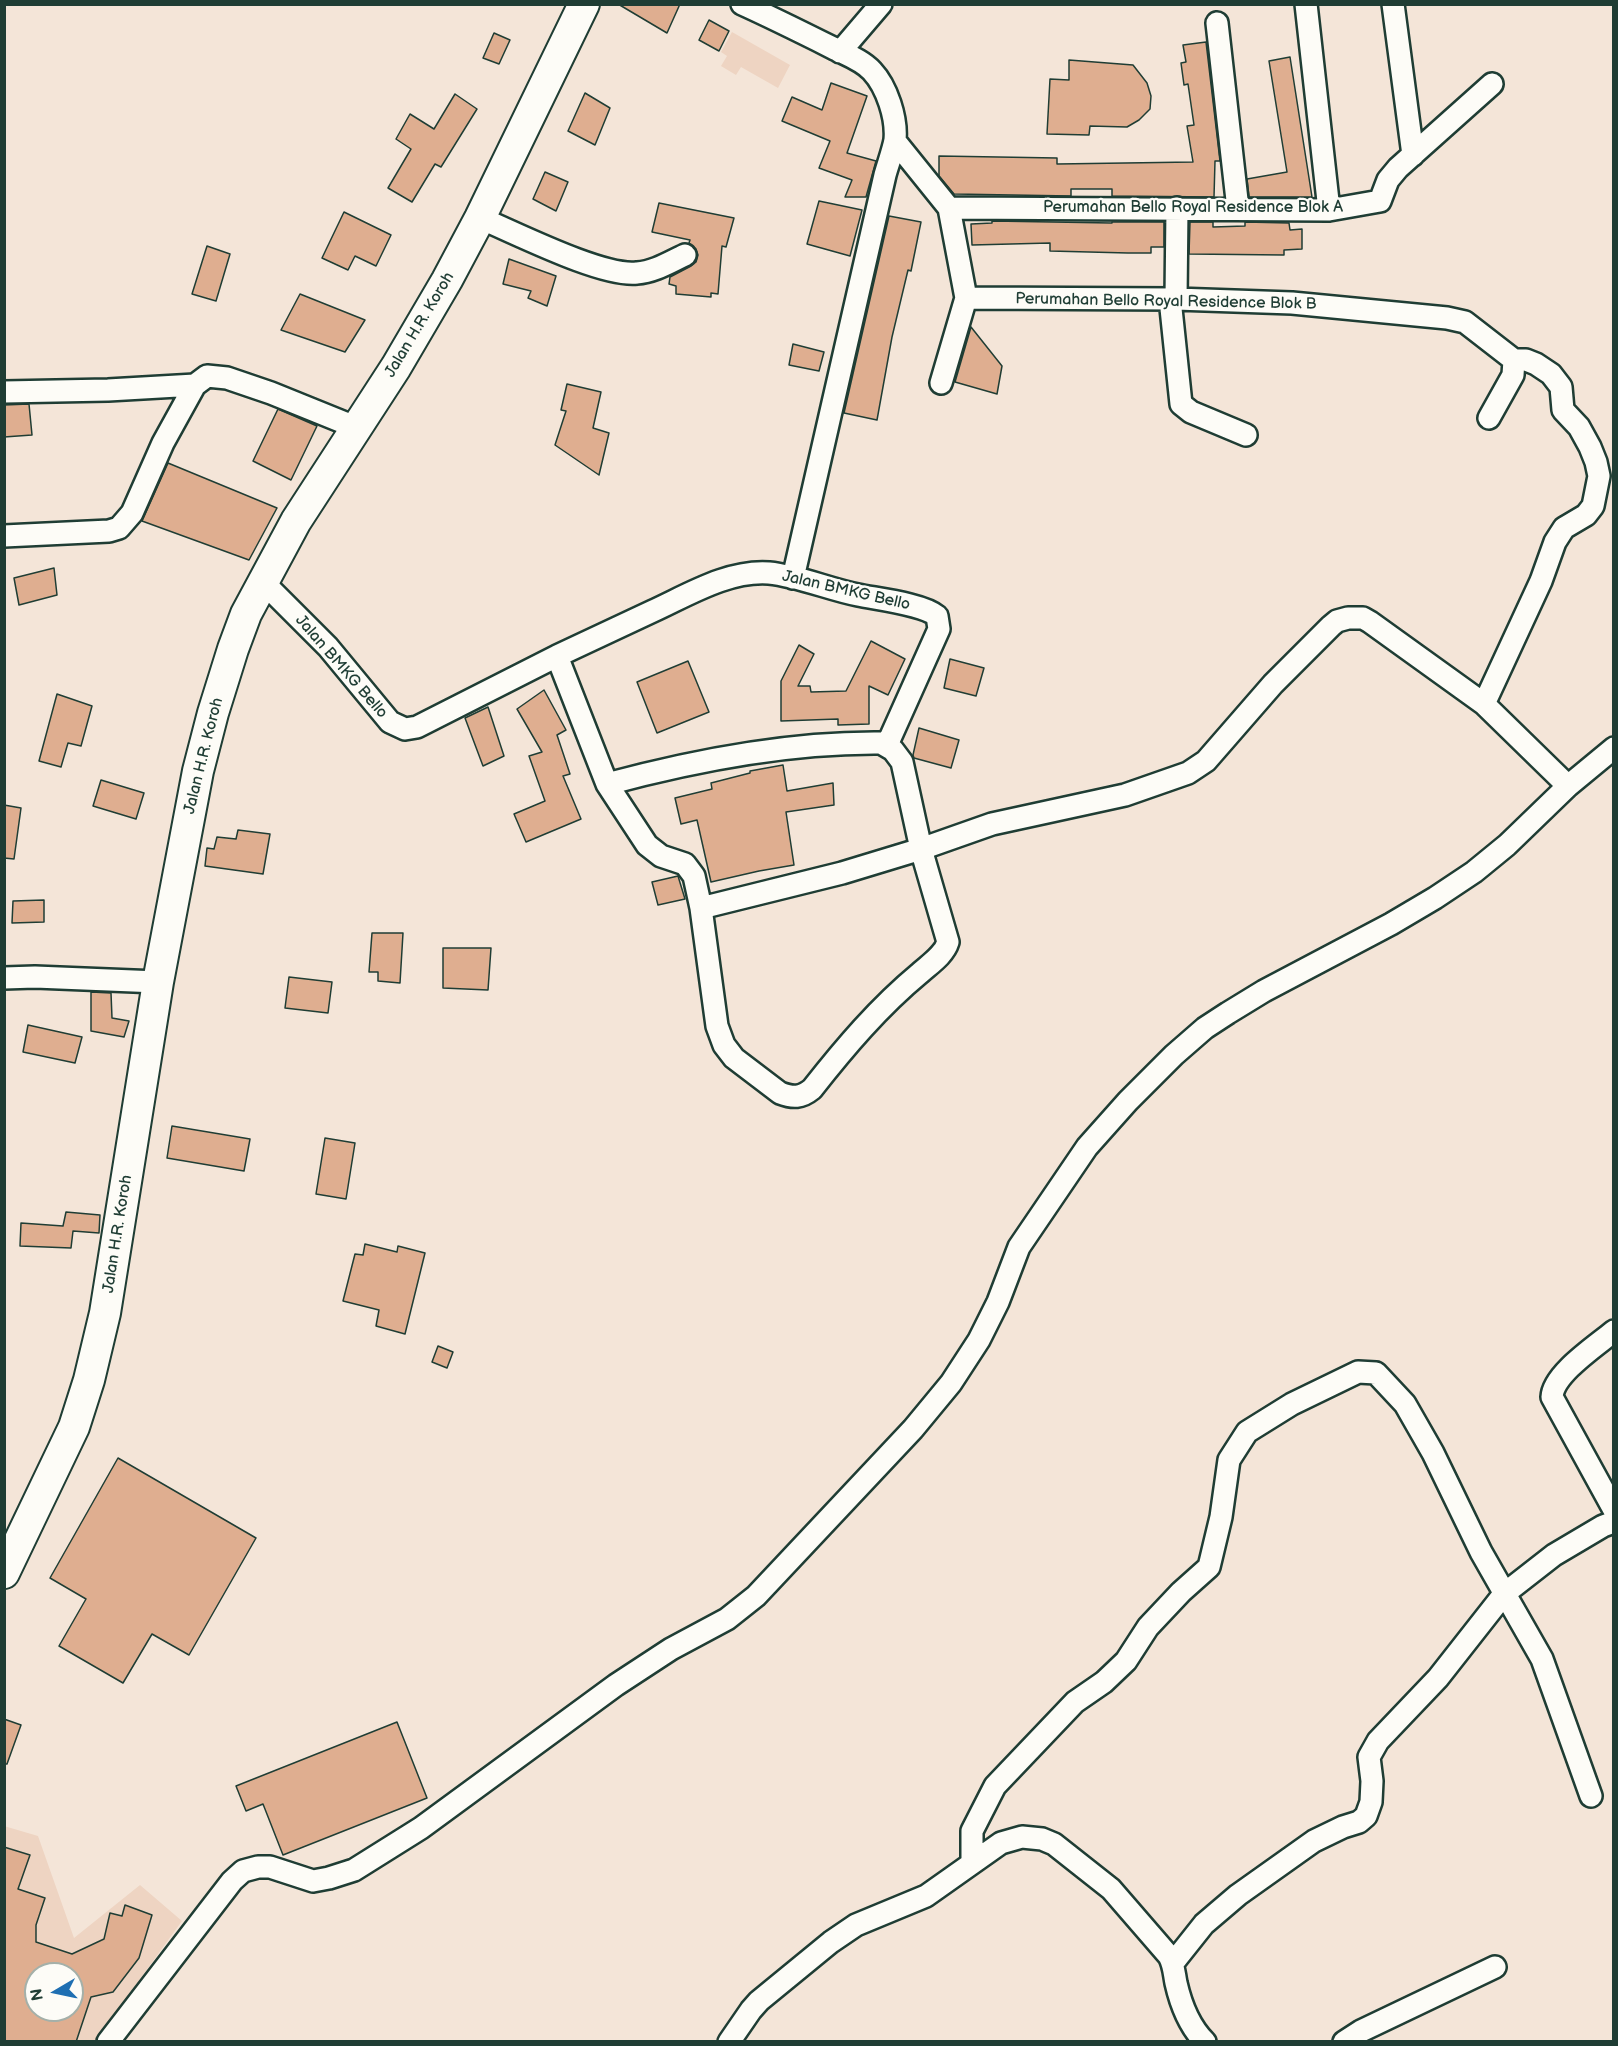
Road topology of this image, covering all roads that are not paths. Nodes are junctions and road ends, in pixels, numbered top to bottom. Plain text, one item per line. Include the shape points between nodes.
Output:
1 (584, 4) edge
2 (742, 4) edge
3 (881, 4) edge
4 (1306, 4) edge
5 (1393, 4) edge
6 (1217, 23) dead end
7 (840, 52) junction
8 (1492, 84) dead end
9 (895, 141) junction
10 (1413, 155) junction
11 (948, 208) junction
12 (1177, 208) junction
13 (1238, 209) junction
14 (1329, 210) junction
15 (480, 218) junction
16 (685, 255) dead end
17 (966, 298) junction
18 (1173, 299) junction
19 (1514, 360) junction
20 (940, 383) dead end
21 (195, 385) junction
22 (4, 392) edge
23 (1489, 418) dead end
24 (355, 427) junction
25 (1246, 435) dead end
26 (4, 536) edge
27 (794, 578) junction
28 (263, 582) junction
29 (558, 656) junction
30 (1484, 704) junction
31 (888, 745) junction
32 (1614, 748) edge
33 (607, 784) junction
34 (1568, 786) junction
35 (921, 849) junction
36 (701, 908) junction
37 (5, 978) edge
38 (158, 982) junction
39 (1614, 1331) edge
40 (1614, 1510) edge
41 (1614, 1522) edge
42 (4, 1573) edge
43 (1504, 1594) junction
44 (1591, 1796) dead end
45 (972, 1862) junction
46 (1173, 1963) junction
47 (1495, 1967) dead end
48 (108, 2042) edge
49 (729, 2042) edge
50 (1205, 2042) edge
51 (1344, 2042) edge

1 - 15 main road, Jalan H.R. Koroh
2 - 7 street
3 - 7 street
4 - 14 street
5 - 10 street
6 - 13 street
7 - 9 street via 877,77 892,111
8 - 10 street, Perumahan Bello Royal Residence Blok A
9 - 11 street
9 - 27 street
10 - 14 street, Perumahan Bello Royal Residence Blok A via 1388,180 1380,201
11 - 12 street, Perumahan Bello Royal Residence Blok A
11 - 17 street
12 - 13 street, Perumahan Bello Royal Residence Blok A
12 - 18 street
13 - 14 street, Perumahan Bello Royal Residence Blok A
15 - 16 street via 610,271 650,271
15 - 24 main road, Jalan H.R. Koroh via 396,367
17 - 18 street, Perumahan Bello Royal Residence Blok B
17 - 20 street
18 - 19 street, Perumahan Bello Royal Residence Blok B via 1292,303 1447,318 1465,322
18 - 25 street via 1181,404
19 - 23 street via 1513,375
19 - 30 street via 1536,364 1561,387 1563,410 1583,433 1596,462 1598,487 1591,509 1557,537
21 - 22 street
21 - 24 street via 207,376 227,378
21 - 26 street via 163,443 132,513 119,528
24 - 28 main road, Jalan H.R. Koroh
27 - 29 street, Jalan BMKG Bello via 768,573 730,577
27 - 31 street, Jalan BMKG Bello via 937,616 939,629
28 - 29 street, Jalan BMKG Bello via 328,647 390,722 405,729 417,727
28 - 38 main road, Jalan H.R. Koroh via 243,623 213,713 198,771
29 - 33 street
30 - 34 street
30 - 35 street via 1370,622 1363,618 1343,619 1330,626 1206,761 1188,773 1125,795 992,824
31 - 33 street via 870,742 794,746
31 - 35 street via 903,762
32 - 34 street
33 - 36 street via 647,846 661,856 685,864 693,872
34 - 48 street via 1508,845 1474,872 1391,924 1228,1013 1205,1028 1151,1078 1087,1147 1019,1247 998,1302 963,1368 913,1429 756,1596 727,1619 670,1649 616,1685 421,1828 354,1870 313,1881 265,1867 243,1871
35 - 36 street
35 - 36 street via 947,946 859,1030 804,1095 789,1097 780,1093 728,1052 717,1026
37 - 38 street
38 - 42 main road, Jalan H.R. Koroh via 105,1313 89,1380 69,1437
39 - 40 street via 1560,1376 1552,1397
41 - 43 street via 1554,1555
43 - 44 street via 1542,1659
43 - 45 street via 1405,1404 1376,1373 1358,1372 1292,1404 1247,1432 1229,1460 1209,1567 1148,1628 1126,1661 1075,1702 995,1786 972,1831
43 - 46 street via 1438,1678 1373,1748 1369,1757 1371,1802 1366,1816 1314,1841 1238,1895 1204,1924
45 - 46 street via 1001,1843 1022,1837 1054,1844 1111,1889
45 - 49 street via 926,1896 856,1924 831,1942 759,2001
46 - 50 street via 1186,2013
47 - 51 street

